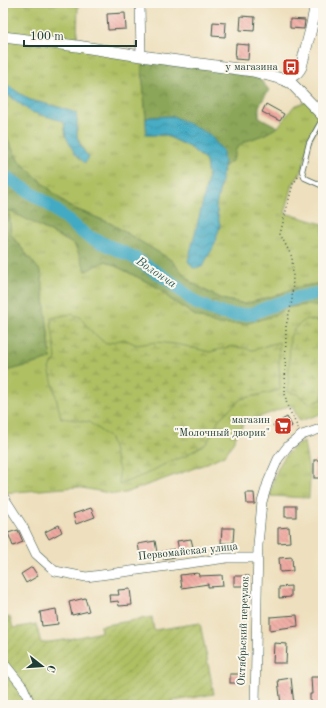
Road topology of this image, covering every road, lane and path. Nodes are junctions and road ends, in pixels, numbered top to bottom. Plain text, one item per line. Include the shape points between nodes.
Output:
1 (140, 3) edge
2 (316, 3) edge
3 (3, 36) edge
4 (141, 56) junction
5 (303, 60) junction
6 (282, 79) junction
7 (308, 101) junction
8 (323, 117) edge
9 (302, 171) junction
10 (323, 186) edge
11 (323, 428) edge
12 (302, 435) junction
13 (3, 496) edge
14 (258, 558) junction
15 (3, 662) edge
16 (30, 705) edge
17 (255, 705) edge

1 - 4 street
2 - 5 street
3 - 4 street
4 - 6 street via 252,71
5 - 6 street via 295,75
5 - 7 street via 300,80
6 - 7 street via 291,83
7 - 8 street
8 - 9 lane via 309,143
9 - 10 lane via 305,178
9 - 12 path via 293,184 280,234 292,256 293,276 292,301 286,326 285,394 287,405
11 - 12 street
12 - 14 street via 288,446 278,459 268,482 262,502
13 - 14 street, Первомайская улица via 23,527 36,554 55,571 86,577 227,558
14 - 17 street, Октябрьский переулок
15 - 16 street via 23,687

